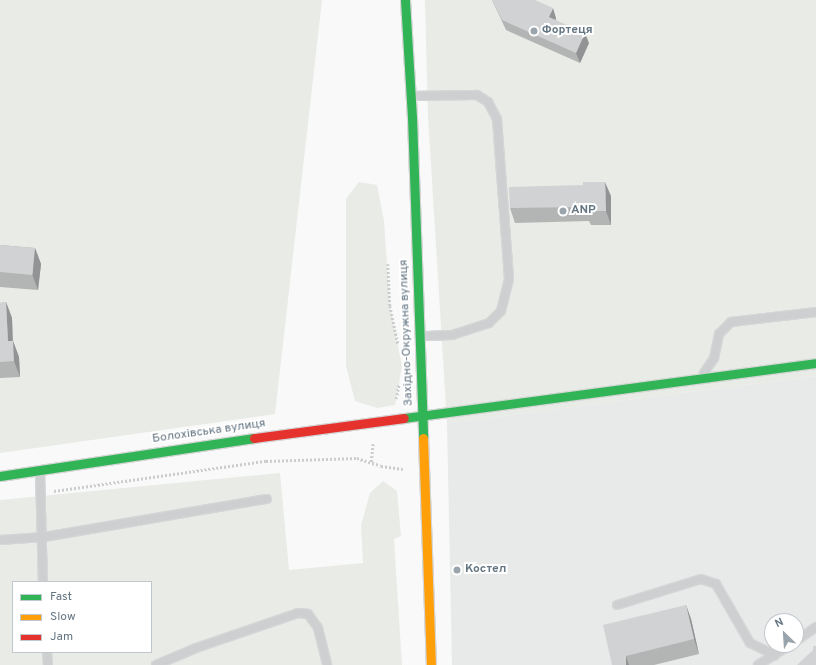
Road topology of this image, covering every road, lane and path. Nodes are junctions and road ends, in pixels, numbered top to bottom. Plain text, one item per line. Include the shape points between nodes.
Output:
1 (405, 0) edge
2 (411, 96) junction
3 (388, 264) dead end
4 (816, 312) edge
5 (420, 336) junction
6 (399, 351) dead end
7 (714, 358) junction
8 (816, 363) edge
9 (732, 375) junction
10 (691, 380) junction
11 (399, 382) dead end
12 (395, 405) dead end
13 (422, 416) junction
14 (376, 422) junction
15 (370, 462) junction
16 (40, 470) junction
17 (404, 470) dead end
18 (0, 476) edge
19 (42, 493) junction
20 (267, 499) dead end
21 (44, 537) junction
22 (0, 540) edge
23 (43, 581) edge
24 (617, 605) dead end
25 (816, 627) edge
26 (804, 635) edge
27 (48, 653) edge
28 (779, 653) edge
29 (776, 655) junction
30 (48, 665) edge
31 (156, 665) edge
32 (327, 665) edge
33 (431, 665) edge
34 (758, 665) edge

1 - 2 street, Західно-Окружна вулиця
2 - 5 street, Західно-Окружна вулиця
2 - 5 lane via 477,95 488,102 498,119 508,279 501,311 488,324 453,335
3 - 6 path via 390,306
4 - 7 lane via 731,322 719,334
5 - 13 street, Західно-Окружна вулиця
7 - 9 lane via 722,369
7 - 10 lane via 710,367
8 - 9 street, Болохівська вулиця
9 - 10 street, Болохівська вулиця
10 - 13 street, Болохівська вулиця
11 - 12 path
13 - 14 street, Болохівська вулиця
13 - 33 street, Західно-Окружна вулиця
14 - 15 path
14 - 16 street, Болохівська вулиця
15 - 17 path
15 - 19 path via 357,458 266,461
16 - 18 street, Болохівська вулиця
16 - 19 lane
19 - 21 lane
20 - 21 lane
21 - 22 lane
21 - 23 lane
24 - 29 lane via 701,579 716,584 750,642
25 - 26 lane
27 - 30 lane
28 - 29 lane
29 - 34 lane
31 - 32 lane via 196,648 298,613 308,614 318,628

